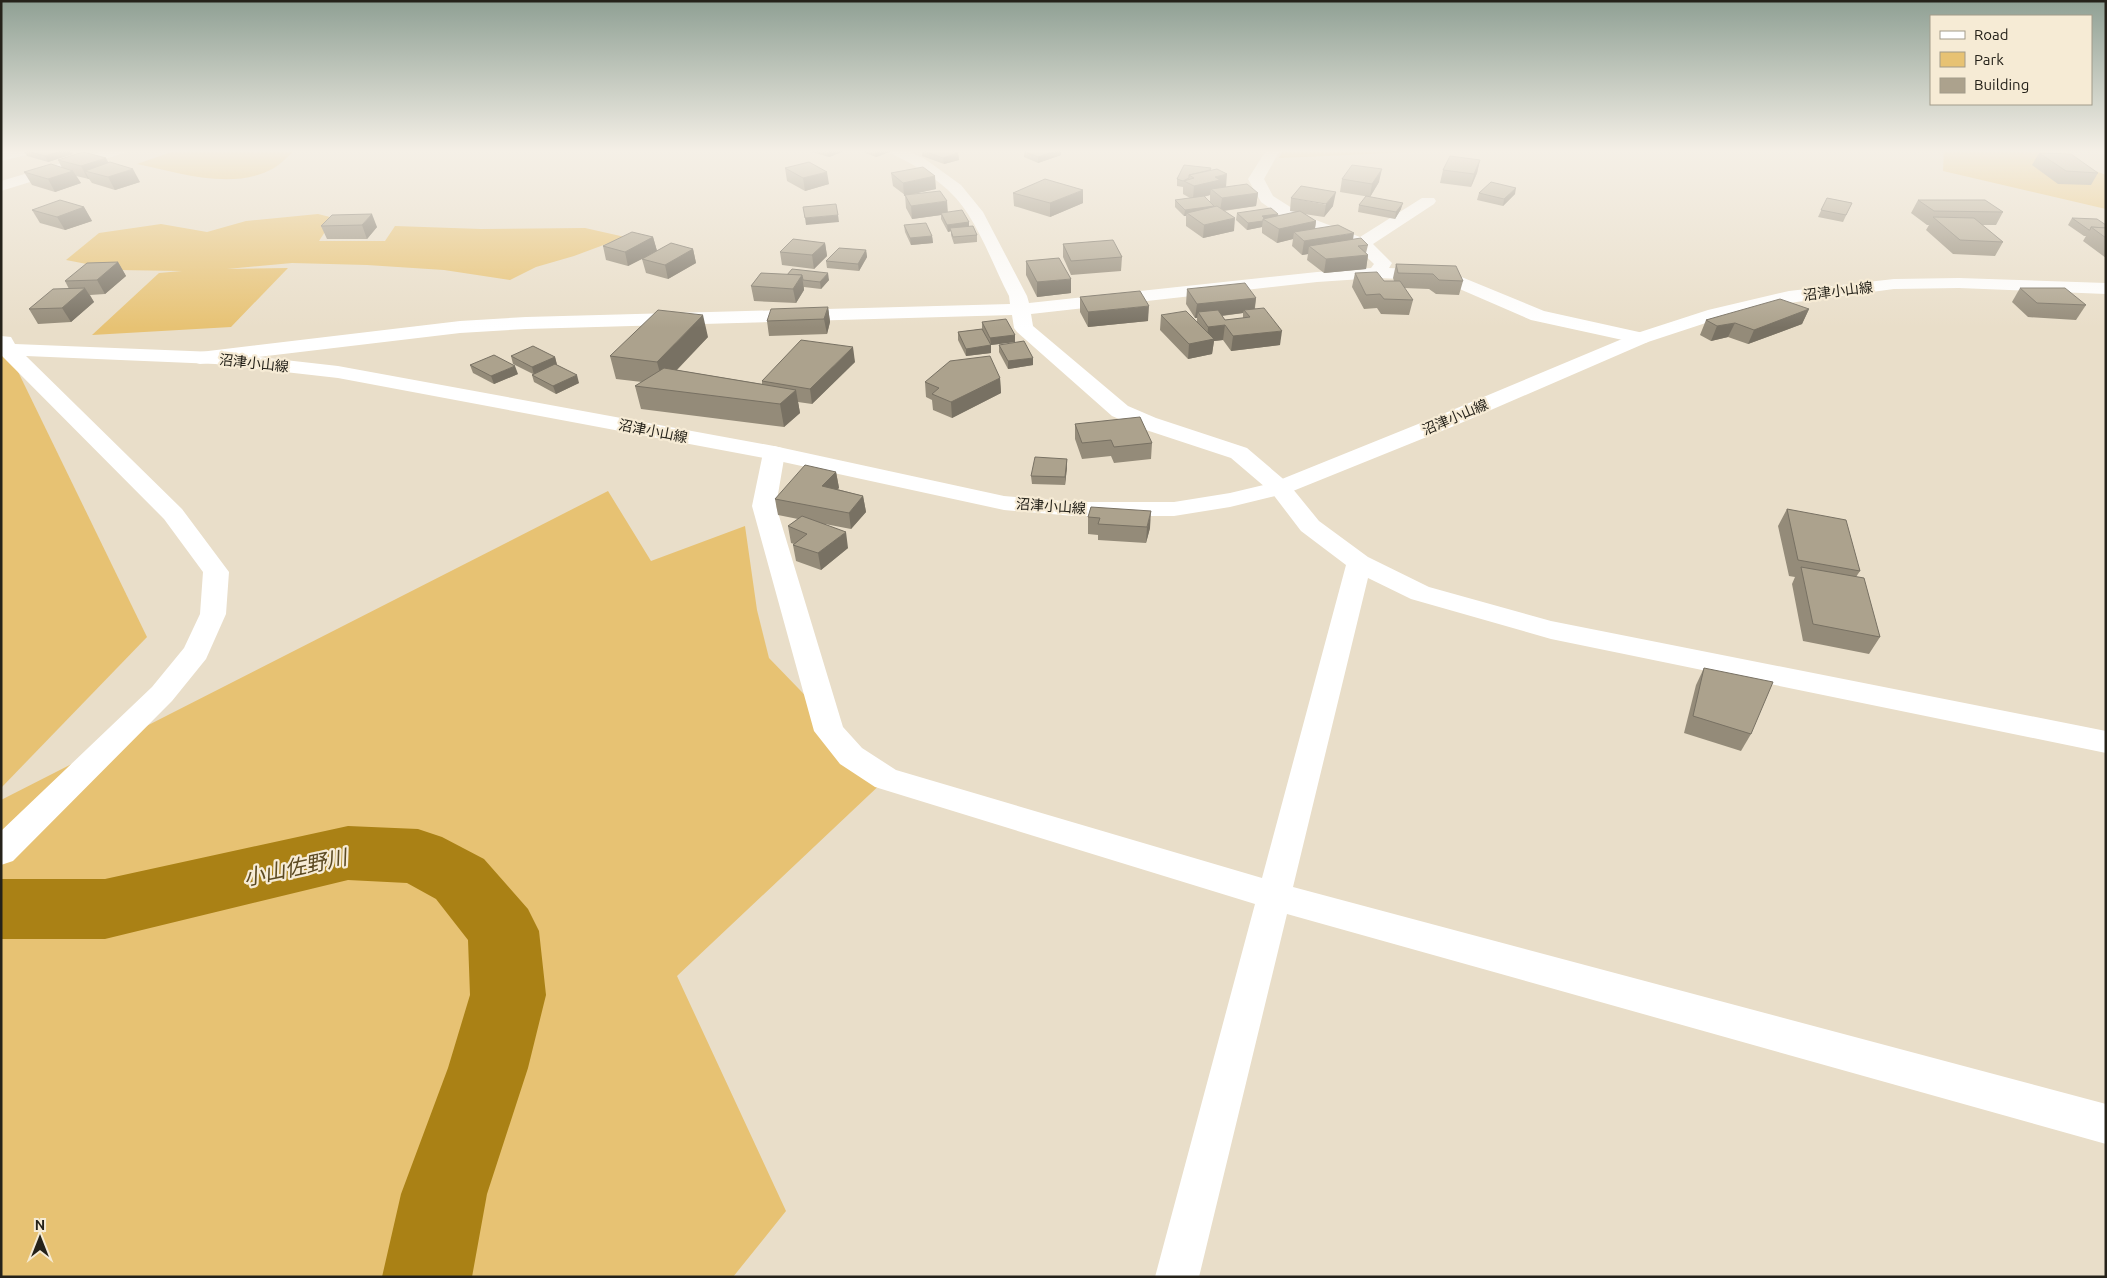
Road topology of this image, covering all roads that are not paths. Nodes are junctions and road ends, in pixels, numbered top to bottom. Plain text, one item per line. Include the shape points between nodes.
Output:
1 (973, 210) edge
2 (1283, 210) edge
3 (1414, 210) edge
4 (1362, 243) junction
5 (1377, 273) junction
6 (2106, 289) edge
7 (1021, 309) junction
8 (1641, 338) junction
9 (3, 344) edge
10 (200, 358) junction
11 (774, 453) junction
12 (1280, 488) junction
13 (1359, 563) junction
14 (2106, 742) edge
15 (1, 852) edge
16 (1274, 896) junction
17 (2106, 1124) edge
18 (1177, 1277) edge

1 - 7 street via 1018,296
2 - 4 street via 1297,219
3 - 4 street
4 - 5 street via 1383,263
5 - 7 street
5 - 8 street via 1429,275 1453,280 1538,316
6 - 8 street, 沼津小山線 via 1959,283 1846,289 1789,297 1715,314
7 - 10 street via 526,323 460,327
7 - 12 street via 1024,328 1120,411 1239,452
8 - 12 street, 沼津小山線 via 1446,422
9 - 10 street, 沼津小山線
9 - 15 street via 172,514 216,572 213,614 196,652 162,694
10 - 11 street, 沼津小山線 via 338,372
11 - 12 street, 沼津小山線 via 1004,503 1074,509 1174,508 1230,500
11 - 16 street via 764,506 829,731 851,756 886,779
12 - 13 street via 1310,526
13 - 14 street via 1420,593 1550,630
13 - 16 street
16 - 17 street
16 - 18 street

